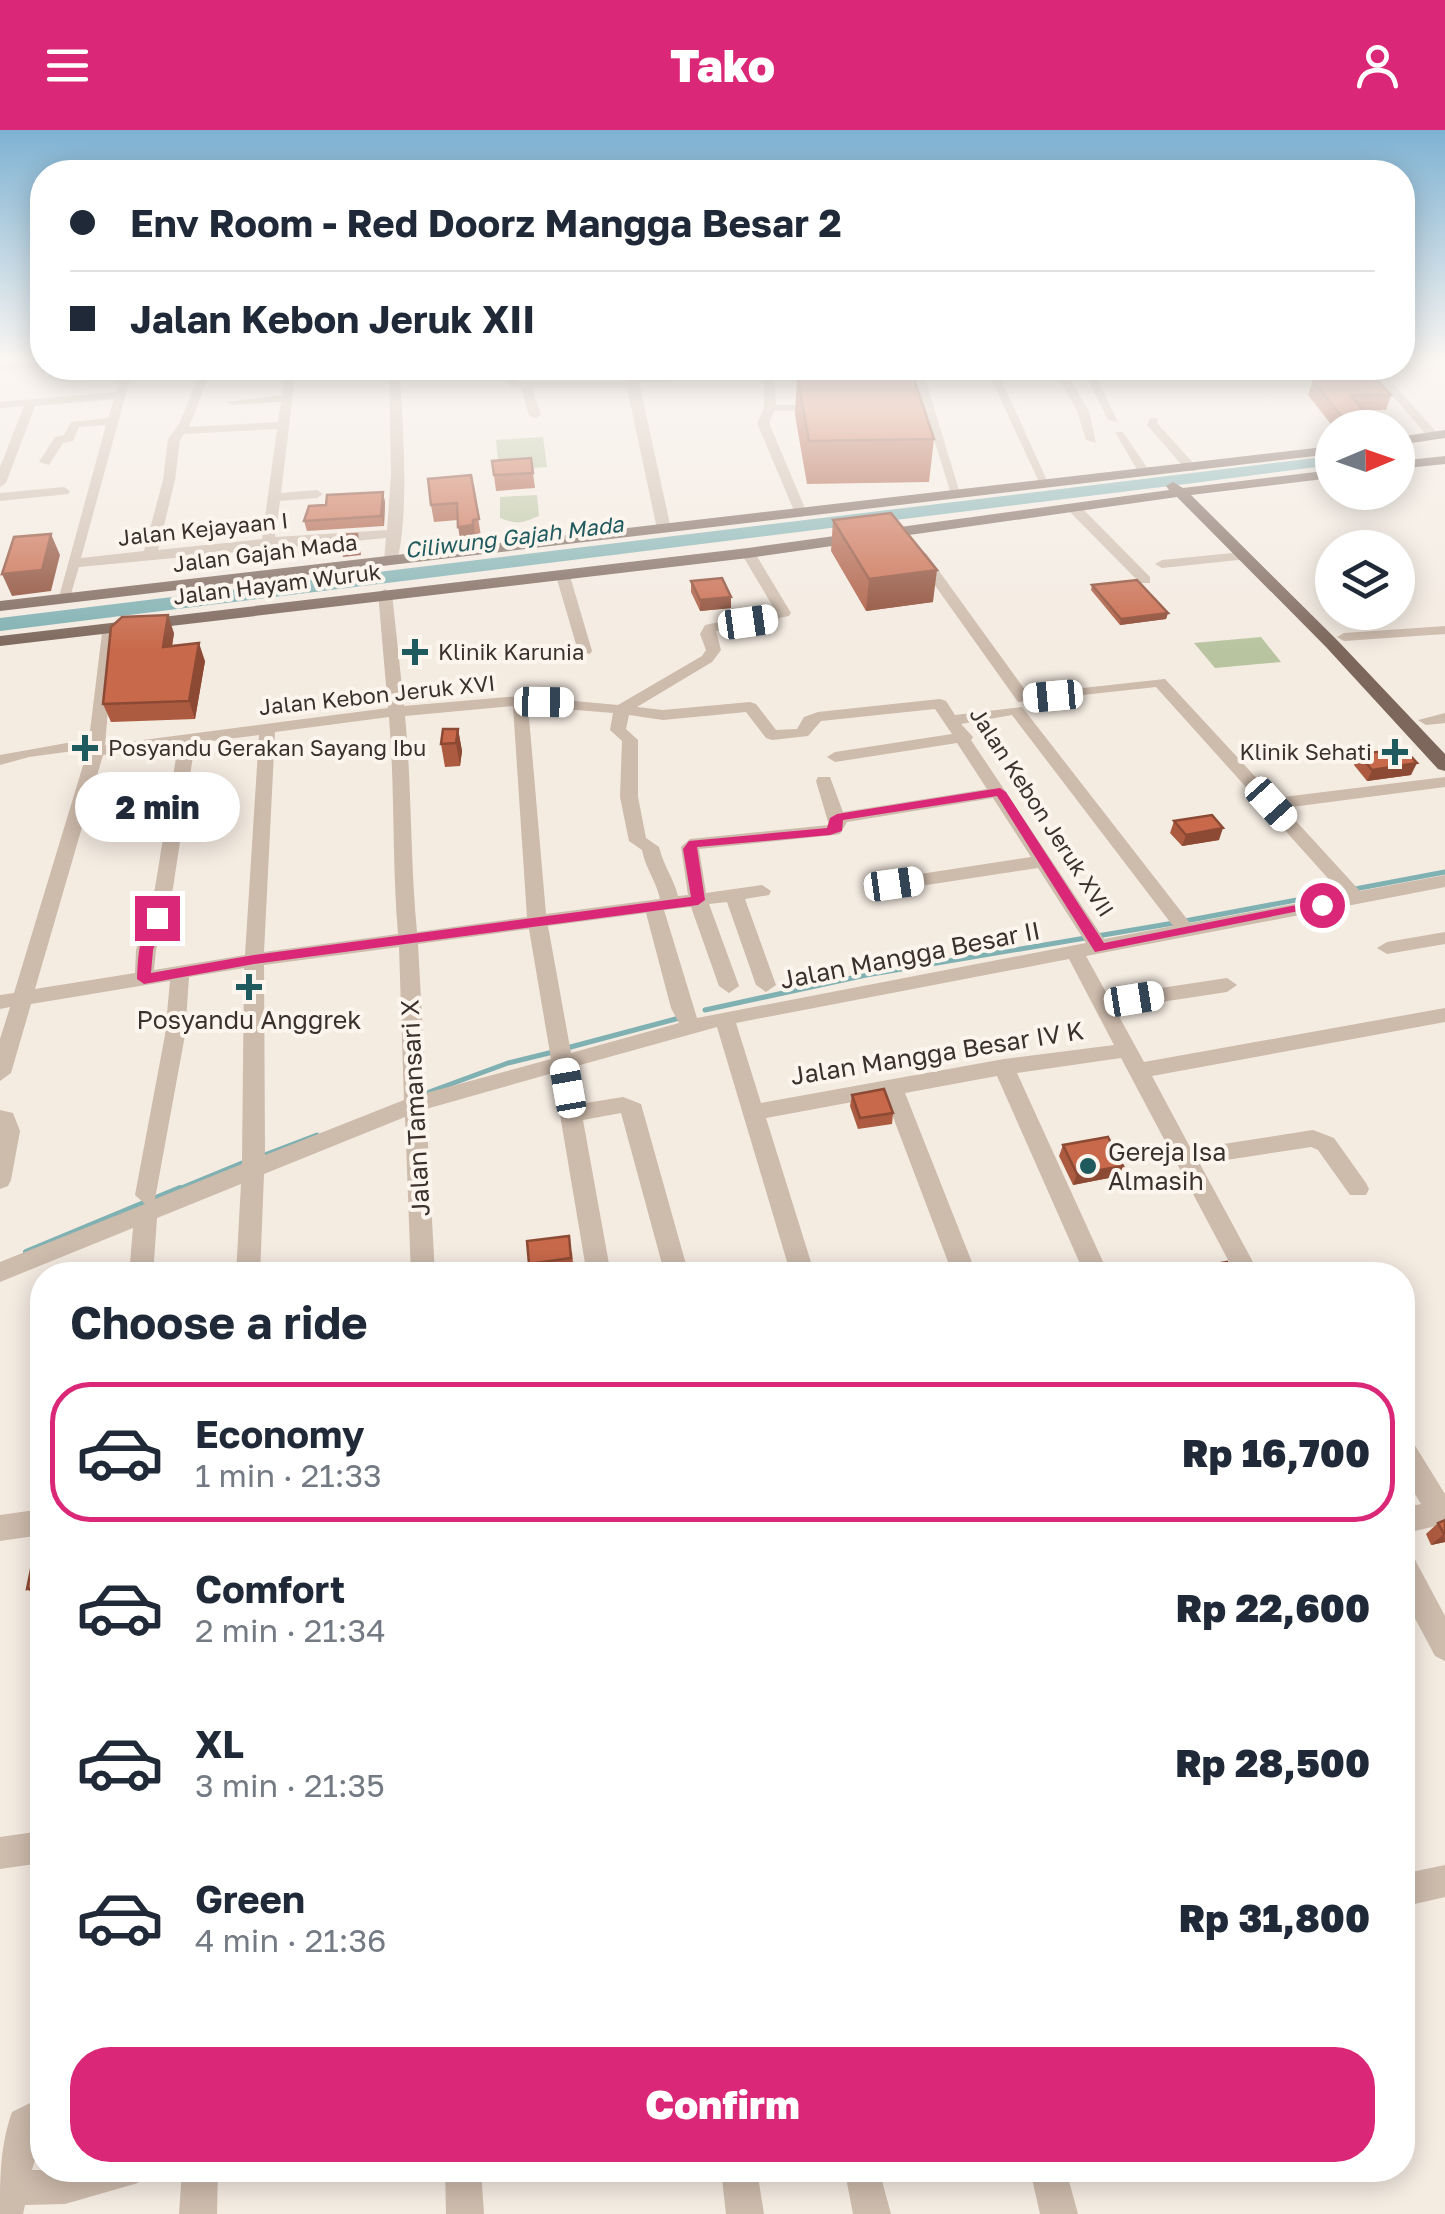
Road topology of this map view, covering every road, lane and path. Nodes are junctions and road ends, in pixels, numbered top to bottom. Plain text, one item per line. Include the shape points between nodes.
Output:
1 (11, 456) edge
2 (48, 456) edge
3 (103, 456) edge
4 (172, 456) edge
5 (282, 456) edge
6 (395, 456) edge
7 (650, 456) edge
8 (778, 456) edge
9 (945, 456) edge
10 (1033, 456) edge
11 (1133, 456) edge
12 (1180, 456) edge
13 (1283, 456) edge
14 (1445, 460) edge
15 (44, 462) dead end
16 (1415, 464) edge
17 (1191, 468) junction
18 (1144, 472) junction
19 (1315, 476) edge
20 (0, 483) edge
21 (1046, 484) junction
22 (64, 492) dead end
23 (1186, 492) junction
24 (318, 494) dead end
25 (956, 494) junction
26 (276, 496) junction
27 (0, 497) edge
28 (1075, 509) junction
29 (802, 513) junction
30 (737, 524) junction
31 (664, 529) junction
32 (904, 532) junction
33 (395, 533) junction
34 (268, 542) junction
35 (748, 553) junction
36 (150, 554) junction
37 (1243, 556) junction
38 (76, 563) junction
39 (1162, 564) dead end
40 (395, 573) junction
41 (563, 576) junction
42 (1146, 580) dead end
43 (1277, 582) junction
44 (257, 584) junction
45 (385, 593) junction
46 (64, 594) junction
47 (2, 606) edge
48 (114, 624) junction
49 (1445, 630) edge
50 (1344, 637) junction
51 (3, 638) edge
52 (585, 651) dead end
53 (520, 701) junction
54 (940, 704) joint
55 (1020, 705) junction
56 (622, 708) junction
57 (394, 712) junction
58 (1445, 718) edge
59 (954, 720) junction
60 (1426, 720) junction
61 (268, 729) junction
62 (965, 737) junction
63 (187, 740) junction
64 (1445, 740) edge
65 (97, 747) junction
66 (835, 757) dead end
67 (0, 760) edge
68 (1445, 765) edge
69 (824, 782) dead end
70 (1445, 782) edge
71 (1000, 792) junction
72 (1271, 804) junction
73 (837, 818) junction
74 (1044, 861) junction
75 (1445, 881) edge
76 (894, 884) dead end
77 (1348, 889) junction
78 (762, 891) dead end
79 (734, 895) junction
80 (698, 900) junction
81 (663, 905) junction
82 (536, 920) junction
83 (1181, 924) junction
84 (1445, 938) edge
85 (1094, 940) junction
86 (408, 941) junction
87 (1387, 948) dead end
88 (1074, 953) junction
89 (254, 960) junction
90 (180, 973) junction
91 (144, 979) junction
92 (766, 985) dead end
93 (1227, 985) dead end
94 (729, 986) dead end
95 (24, 998) junction
96 (0, 1002) edge
97 (1103, 1004) junction
98 (1445, 1015) edge
99 (724, 1018) junction
100 (687, 1020) junction
101 (1128, 1050) junction
102 (561, 1052) junction
103 (1004, 1067) junction
104 (1140, 1070) junction
105 (0, 1073) edge
106 (892, 1086) junction
107 (414, 1098) junction
108 (756, 1112) junction
109 (572, 1113) junction
110 (2, 1119) edge
111 (1186, 1158) junction
112 (254, 1165) junction
113 (0, 1180) edge
114 (1358, 1189) dead end
115 (146, 1204) junction
116 (141, 1262) edge
117 (249, 1262) edge
118 (422, 1262) edge
119 (598, 1262) edge
120 (673, 1262) edge
121 (800, 1262) edge
122 (960, 1262) edge
123 (1092, 1262) edge
124 (1241, 1262) edge
125 (0, 1272) edge
126 (1415, 1468) edge
127 (1443, 1512) edge
128 (1415, 1518) edge
129 (30, 1524) edge
130 (0, 1528) edge
131 (1415, 1583) edge
132 (1438, 1616) edge
133 (1445, 1646) edge
134 (30, 1849) edge
135 (0, 1853) edge
136 (1445, 1881) edge
137 (1415, 1888) edge
138 (30, 2122) edge
139 (74, 2182) edge
140 (199, 2182) edge
141 (464, 2182) edge
142 (741, 2182) edge
143 (1051, 2182) edge
144 (7, 2197) edge
145 (198, 2214) edge
146 (465, 2214) edge
147 (745, 2214) edge
148 (1059, 2214) edge

1 - 20 street
2 - 15 street
3 - 38 street via 73,544
4 - 36 street
5 - 26 street
6 - 33 street
7 - 31 street
8 - 29 street
9 - 25 street
10 - 21 street
11 - 18 street
12 - 17 street
13 - 17 main road, Jalan Gajah Mada
14 - 16 main road
17 - 18 main road, Jalan Gajah Mada
17 - 23 main road, Jalan Gajah Mada
18 - 21 main road, Jalan Gajah Mada
19 - 23 main road, Jalan Hayam Wuruk
21 - 25 main road, Jalan Gajah Mada
22 - 27 street
23 - 28 main road, Jalan Hayam Wuruk
23 - 30 main road, Jalan Gajah Mada
23 - 37 main road
23 - 43 main road
24 - 26 street
25 - 29 main road, Jalan Gajah Mada
26 - 34 street
28 - 32 main road, Jalan Hayam Wuruk
28 - 42 street
29 - 30 main road, Jalan Gajah Mada
30 - 31 main road, Jalan Gajah Mada
30 - 40 main road, Jalan Gajah Mada
31 - 40 main road, Jalan Gajah Mada
32 - 35 main road, Jalan Hayam Wuruk
32 - 55 street
33 - 34 street, Jalan Kejayaan I
33 - 40 street
34 - 36 street, Jalan Kejayaan I
35 - 41 main road, Jalan Hayam Wuruk
35 - 56 street via 784,613 710,628 714,650 707,659
36 - 38 street, Jalan Kejayaan I
37 - 39 street
37 - 43 main road
38 - 46 street
40 - 41 main road, Jalan Hayam Wuruk
40 - 44 main road, Jalan Gajah Mada
40 - 45 main road, Jalan Hayam Wuruk
40 - 46 main road via 350,561
41 - 52 street
43 - 50 main road
43 - 68 main road
44 - 47 main road, Jalan Gajah Mada
44 - 48 main road
44 - 51 main road via 143,622
45 - 48 main road, Jalan Hayam Wuruk
45 - 57 street, Jalan Tamansari X
46 - 47 main road
48 - 51 main road, Jalan Hayam Wuruk
48 - 65 street
49 - 50 street
50 - 60 main road
53 - 56 street, Jalan Kebon Jeruk XVI
53 - 57 street, Jalan Kebon Jeruk XVI
53 - 82 street
54 - 56 street, Jalan Kebon Jeruk XVI via 818,717 791,735 769,734 750,706 664,716
54 - 59 street, Jalan Kebon Jeruk XVII
55 - 59 street
55 - 72 street via 1160,682
55 - 83 street
56 - 81 street via 618,730 630,740 628,797 638,841 650,847 656,872 664,876
57 - 61 street, Jalan Kebon Jeruk XVI
57 - 86 street, Jalan Tamansari X
58 - 60 street
59 - 62 street, Jalan Kebon Jeruk XVII
60 - 64 main road
61 - 63 street, Jalan Kebon Jeruk XVI
61 - 89 street
62 - 66 street
62 - 71 street, Jalan Kebon Jeruk XVII
63 - 65 street, Jalan Kebon Jeruk XVI
63 - 91 street
65 - 67 street, Jalan Kebon Jeruk XVI
65 - 95 street
69 - 73 street
70 - 72 street
71 - 73 street
71 - 74 street, Jalan Kebon Jeruk XVII
72 - 77 street
73 - 80 street via 830,832 693,844
74 - 76 street
74 - 85 street, Jalan Kebon Jeruk XVII
75 - 77 street, Jalan Mangga Besar II
77 - 83 street, Jalan Mangga Besar II
78 - 79 street
79 - 80 street
79 - 92 street
80 - 81 street
80 - 94 street
81 - 82 street
81 - 100 street
82 - 86 street
82 - 102 street
83 - 85 street, Jalan Mangga Besar II
84 - 87 street
85 - 88 street, Jalan Mangga Besar II
86 - 89 street
86 - 107 street, Jalan Tamansari X
88 - 97 street
88 - 99 street, Jalan Mangga Besar II
89 - 90 street
89 - 112 street
90 - 91 street
90 - 115 street
91 - 95 street
93 - 97 street
95 - 96 street
95 - 105 street
97 - 101 street
98 - 104 street
99 - 100 street, Jalan Mangga Besar II
99 - 108 street
100 - 102 street, Jalan Mangga Besar II
101 - 103 street, Jalan Mangga Besar IV K
101 - 104 street
102 - 107 street, Jalan Mangga Besar II
102 - 109 street
103 - 106 street, Jalan Mangga Besar IV K
103 - 123 street
104 - 111 street
106 - 108 street, Jalan Mangga Besar IV K
106 - 122 street
107 - 112 street, Jalan Mangga Besar II
107 - 118 street, Jalan Tamansari X
108 - 121 street
109 - 119 street
109 - 120 street via 623,1105 632,1110
110 - 113 street via 9,1131
111 - 114 street via 1314,1138 1326,1144
111 - 124 street
112 - 115 street, Jalan Mangga Besar II
112 - 117 street
115 - 116 street
115 - 125 street, Jalan Mangga Besar II
126 - 127 street
127 - 128 street
129 - 130 street
131 - 132 street
132 - 133 street
134 - 135 street
136 - 137 street
138 - 144 street
139 - 144 street via 36,2191 18,2187
140 - 145 street
141 - 146 street
142 - 147 street
143 - 148 street

